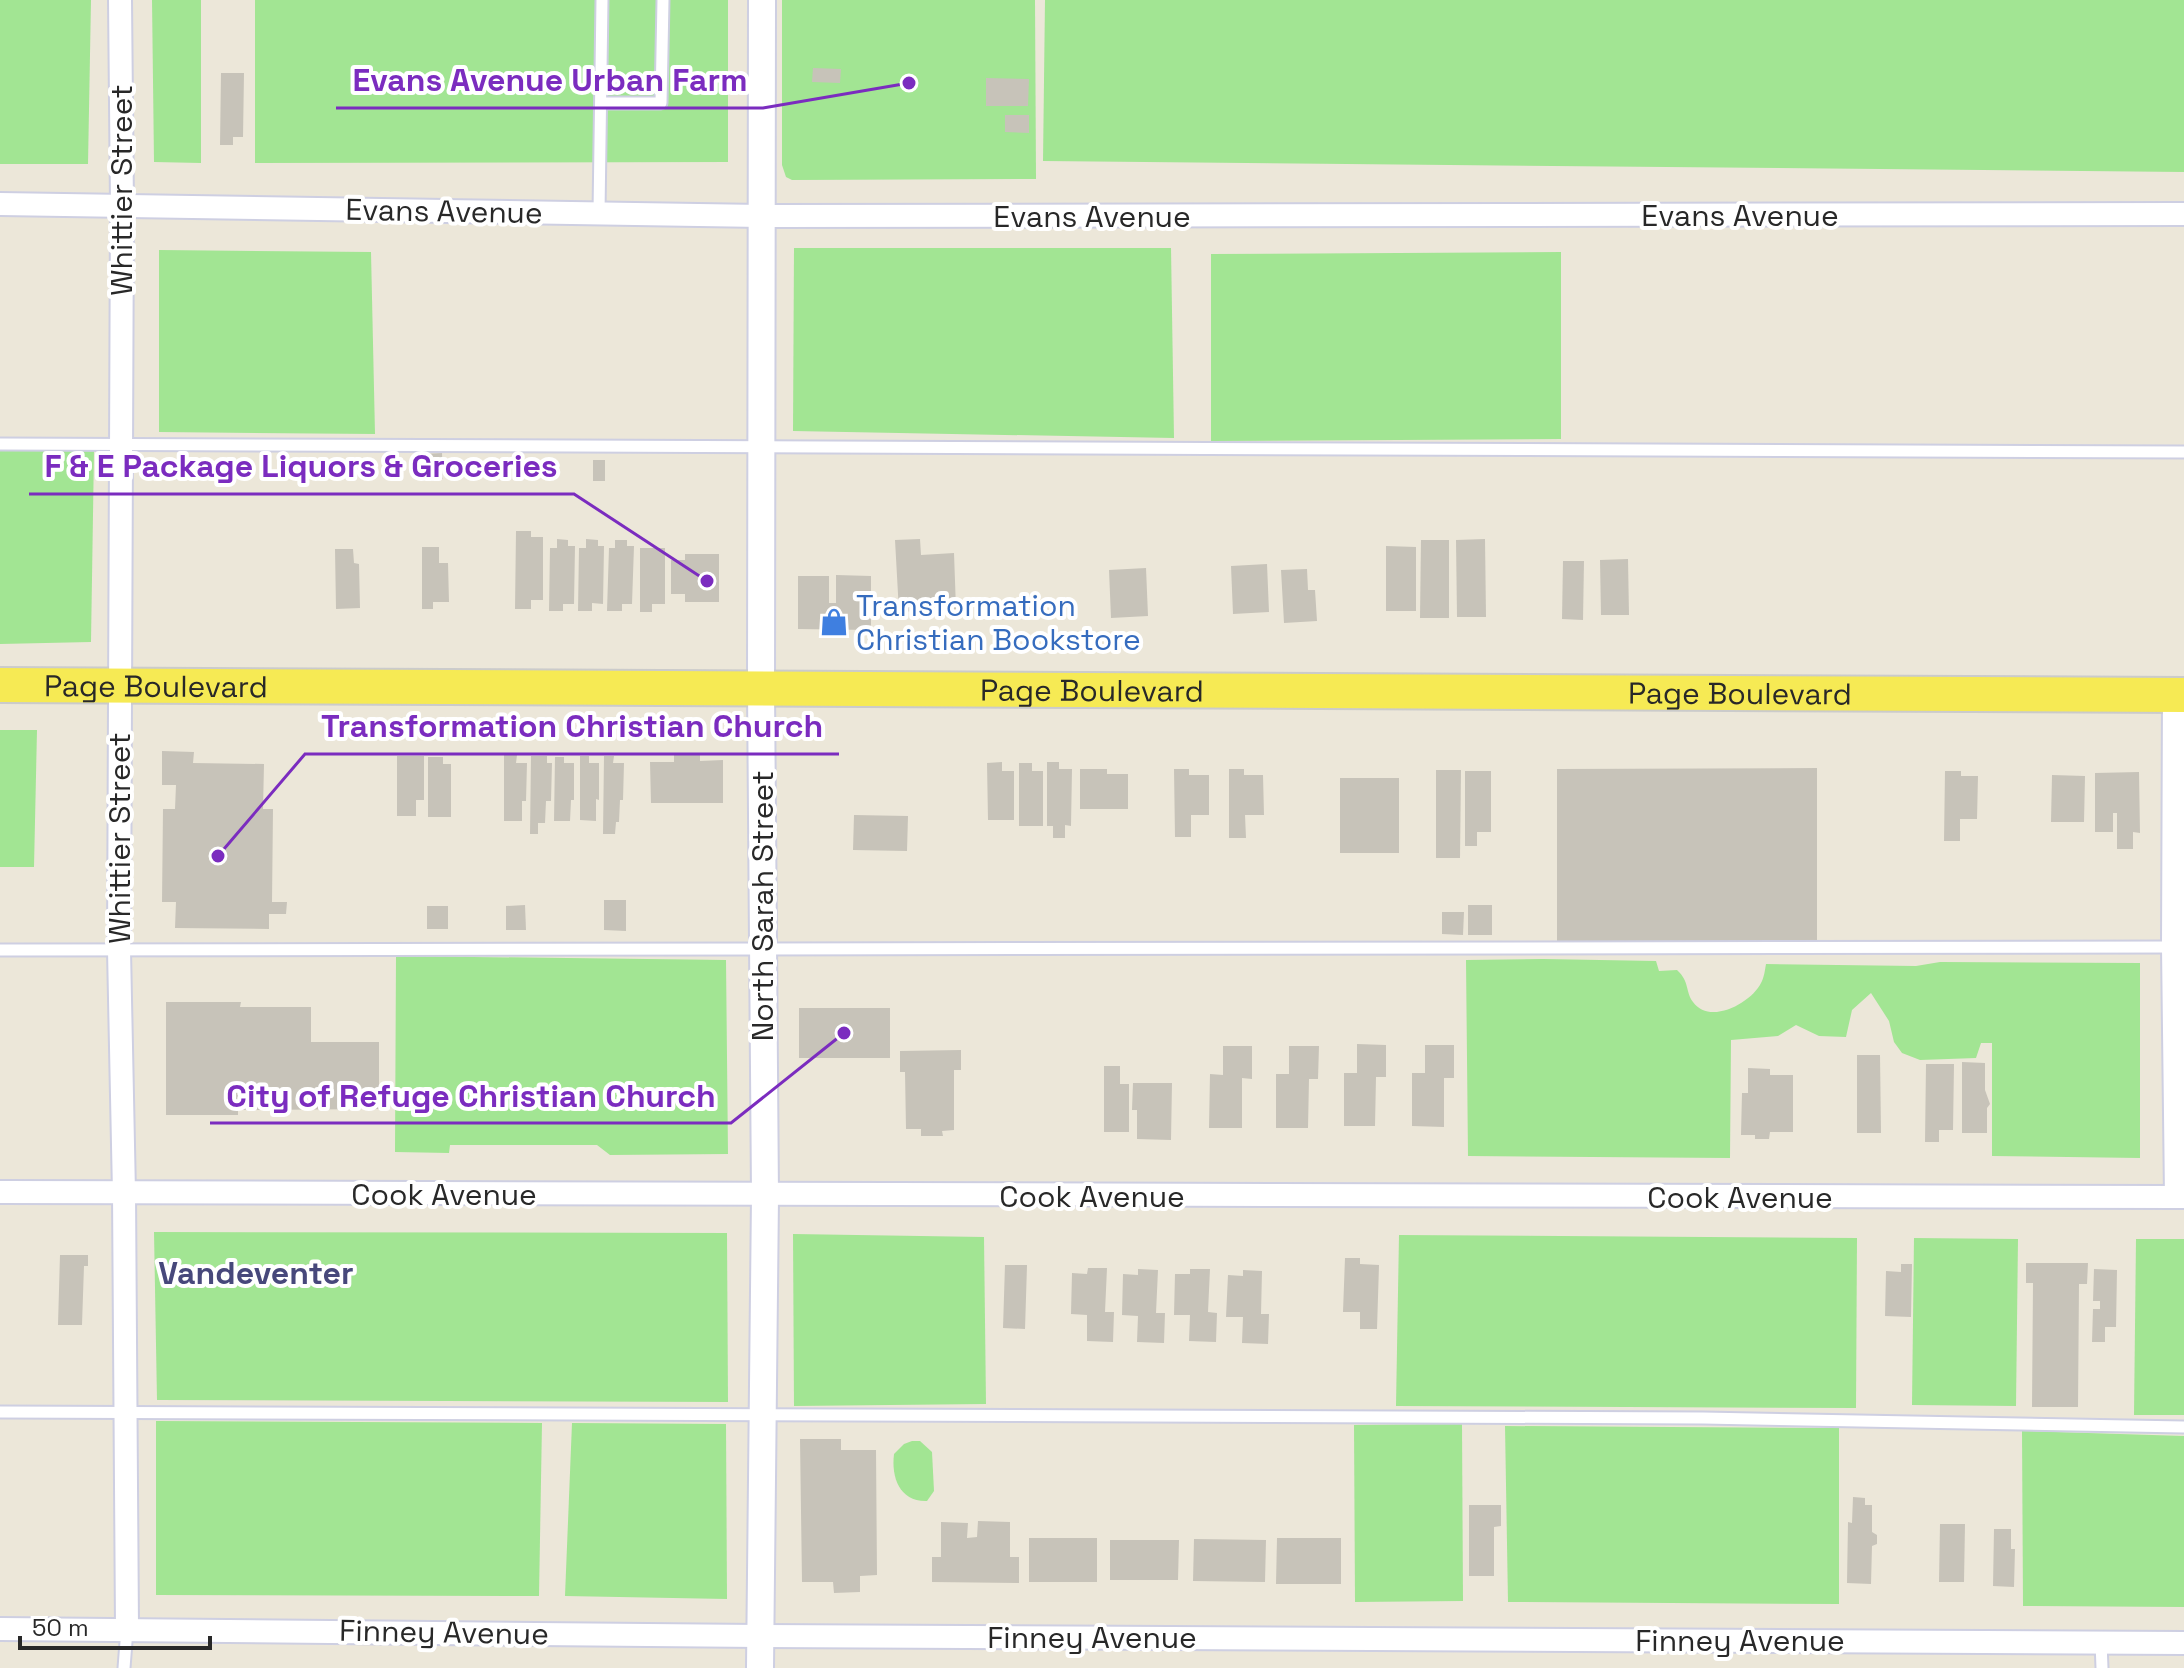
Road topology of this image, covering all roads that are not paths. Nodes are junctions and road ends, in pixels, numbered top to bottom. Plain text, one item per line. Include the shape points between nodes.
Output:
1 (120, 0) edge
2 (602, 0) edge
3 (663, 0) edge
4 (762, 0) edge
5 (602, 103) junction
6 (0, 204) edge
7 (122, 206) junction
8 (599, 213) junction
9 (2184, 214) edge
10 (762, 216) junction
11 (0, 444) edge
12 (121, 444) junction
13 (762, 447) junction
14 (2184, 452) edge
15 (0, 685) edge
16 (119, 686) junction
17 (761, 689) junction
18 (2179, 695) edge
19 (2173, 947) junction
20 (762, 949) junction
21 (0, 950) edge
22 (119, 950) junction
23 (0, 1192) edge
24 (124, 1193) junction
25 (765, 1196) junction
26 (2180, 1197) edge
27 (0, 1412) edge
28 (126, 1413) junction
29 (762, 1413) junction
30 (2184, 1427) edge
31 (0, 1629) edge
32 (127, 1629) junction
33 (760, 1636) junction
34 (2101, 1642) junction
35 (2184, 1643) edge
36 (124, 1668) edge
37 (760, 1668) edge
38 (2102, 1668) edge

1 - 7 street, Whittier Street
2 - 5 lane
3 - 5 lane via 661,103
4 - 10 street, North Sarah Street
5 - 8 lane
6 - 7 street, Evans Avenue
7 - 8 street, Evans Avenue
7 - 12 street, Whittier Street
8 - 10 street, Evans Avenue
9 - 10 street, Evans Avenue
10 - 13 street, North Sarah Street
11 - 12 lane
12 - 13 lane
12 - 16 street, Whittier Street
13 - 14 lane
13 - 17 street, North Sarah Street
15 - 16 main road, Page Boulevard
16 - 17 main road, Page Boulevard
16 - 22 street, Whittier Street
17 - 18 main road, Page Boulevard
17 - 20 street, North Sarah Street
18 - 19 street
19 - 20 lane
19 - 26 street
20 - 22 lane
20 - 25 street, North Sarah Street
21 - 22 lane
22 - 24 street, Whittier Street
23 - 24 street, Cook Avenue
24 - 25 street, Cook Avenue
24 - 28 street, Whittier Street
25 - 26 street, Cook Avenue
25 - 29 street, North Sarah Street
27 - 28 lane
28 - 29 lane
28 - 32 street, Whittier Street
29 - 30 lane via 1687,1418
29 - 33 street, North Sarah Street
31 - 32 street, Finney Avenue
32 - 33 street, Finney Avenue
32 - 36 lane
33 - 34 street, Finney Avenue
33 - 37 street, North Sarah Street
34 - 35 street, Finney Avenue
34 - 38 lane

